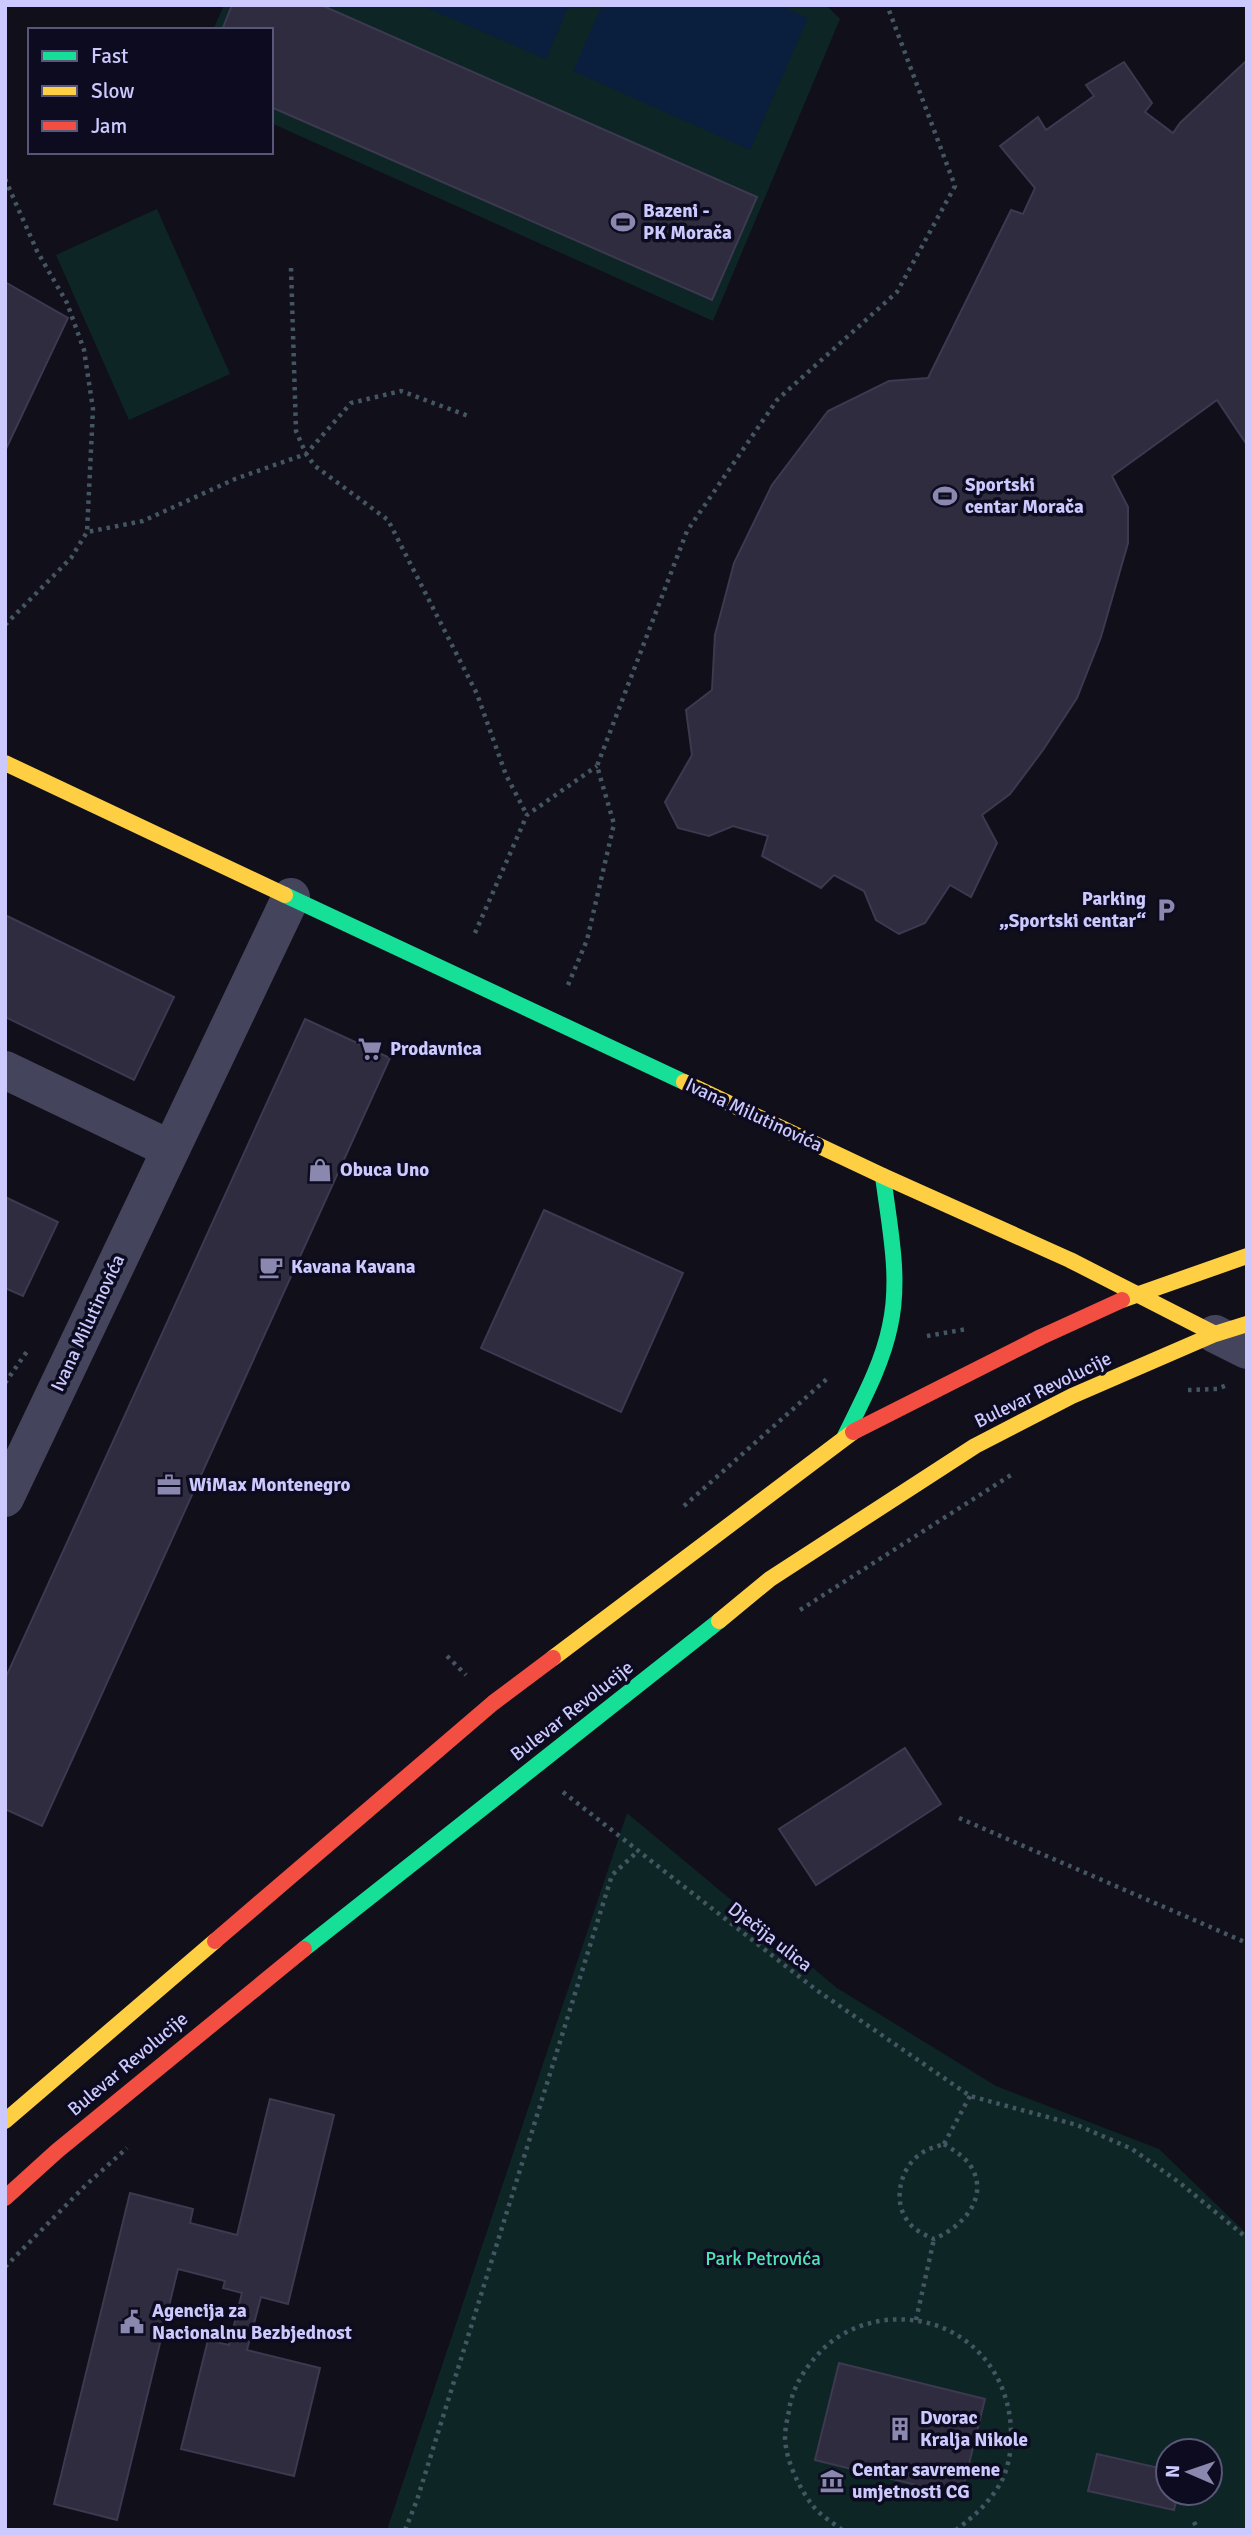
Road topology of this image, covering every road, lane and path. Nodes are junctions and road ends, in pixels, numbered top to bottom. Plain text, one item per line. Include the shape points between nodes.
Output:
1 (887, 5) edge
2 (5, 178) edge
3 (291, 268) dead end
4 (471, 416) dead end
5 (306, 454) junction
6 (87, 532) junction
7 (5, 625) edge
8 (5, 763) edge
9 (597, 766) junction
10 (527, 815) junction
11 (291, 897) junction
12 (475, 933) dead end
13 (552, 1020) junction
14 (5, 1070) edge
15 (170, 1149) junction
16 (883, 1176) junction
17 (1247, 1256) edge
18 (1136, 1293) junction
19 (1236, 1336) edge
20 (28, 1350) dead end
21 (5, 1383) edge
22 (1217, 1389) dead end
23 (1178, 1395) dead end
24 (845, 1436) junction
25 (1014, 1473) dead end
26 (5, 1497) edge
27 (792, 1615) dead end
28 (561, 1791) dead end
29 (959, 1818) dead end
30 (638, 1852) junction
31 (1247, 1942) edge
32 (970, 2096) junction
33 (5, 2120) edge
34 (944, 2144) junction
35 (128, 2147) dead end
36 (5, 2198) edge
37 (1247, 2238) edge
38 (934, 2239) junction
39 (5, 2267) edge
40 (916, 2320) junction
41 (1194, 2522) dead end
42 (405, 2530) edge
43 (842, 2530) edge
44 (956, 2530) edge
45 (1198, 2530) edge

1 - 9 path via 955,186 897,292 777,400 687,531
2 - 6 path via 37,251 67,303 84,350 93,409
3 - 5 path via 296,431
4 - 5 path via 401,391 351,403
5 - 6 path via 235,479 143,521
5 - 10 path via 314,466 388,520 477,694 506,775
6 - 7 path via 71,558
8 - 11 main road, Ivana Milutinovića
9 - 10 path
9 - 13 path via 614,824 587,940
10 - 12 path
11 - 13 main road, Ivana Milutinovića
11 - 15 street, Ivana Milutinovića
13 - 16 main road, Ivana Milutinovića
14 - 15 street
15 - 26 street, Ivana Milutinovića
16 - 18 main road, Ivana Milutinovića
16 - 24 main road via 894,1261 893,1311 879,1366
17 - 18 main road, Bulevar Revolucije
18 - 19 main road, Ivana Milutinovića
18 - 24 main road, Bulevar Revolucije
19 - 36 main road, Bulevar Revolucije via 1072,1396 975,1446 770,1579 256,1986
20 - 21 path
22 - 23 path via 1190,1389
24 - 33 main road, Bulevar Revolucije via 493,1703
25 - 27 path
28 - 30 path, Dječija ulica
29 - 31 path
30 - 32 path, Dječija ulica via 816,1989
30 - 42 path via 612,1875
32 - 34 path
32 - 37 path, Dječija ulica via 1077,2125 1132,2149
34 - 38 path via 973,2170 976,2199 964,2219
34 - 38 path via 917,2156 900,2185 906,2220
35 - 39 path
38 - 40 path
40 - 43 path via 869,2322 834,2338 807,2365 790,2400 785,2438 794,2475 814,2508
40 - 44 path via 943,2327 976,2348 998,2376 1011,2411 1012,2447 1002,2482 980,2512
41 - 45 path

